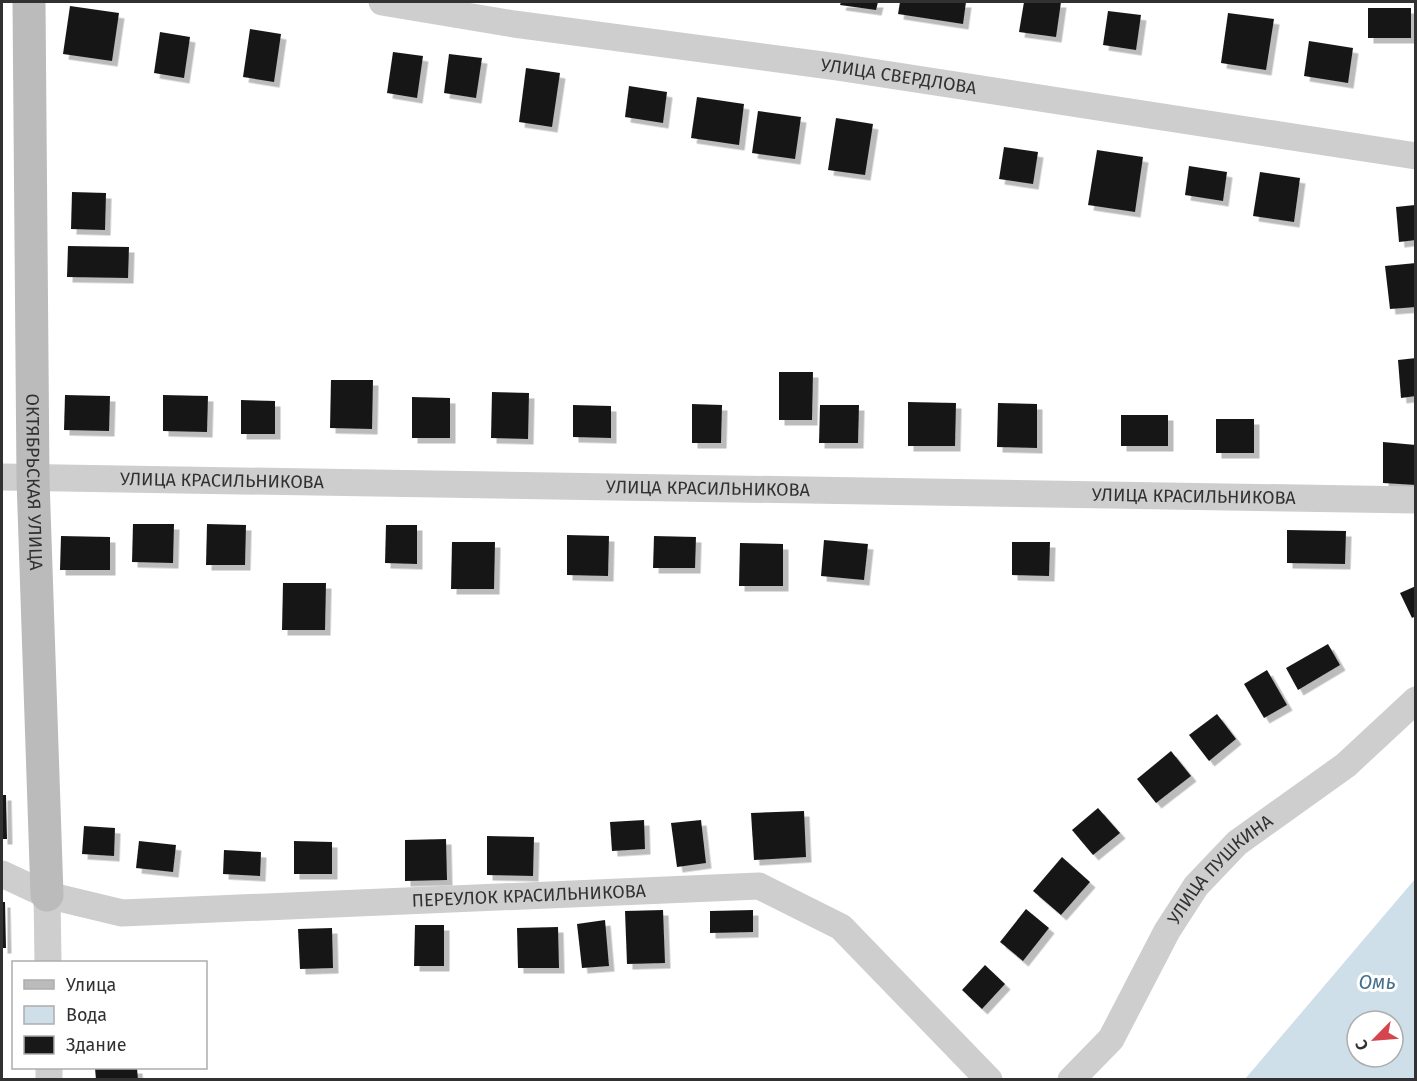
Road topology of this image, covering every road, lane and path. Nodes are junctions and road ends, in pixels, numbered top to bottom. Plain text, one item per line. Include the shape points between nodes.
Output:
1 (29, 2) edge
2 (382, 2) edge
3 (513, 13) edge
4 (1416, 156) edge
5 (17, 478) edge
6 (1416, 500) edge
7 (1416, 700) edge
8 (2, 874) edge
9 (47, 895) junction
10 (48, 961) edge
11 (989, 1080) edge
12 (1071, 1080) edge

1 - 5 street, ОКТЯБРЬСКАЯ УЛИЦА
2 - 3 street, УЛИЦА СВЕРДЛОВА
3 - 4 street, УЛИЦА СВЕРДЛОВА
5 - 6 street, УЛИЦА КРАСИЛЬНИКОВА
5 - 9 street, ОКТЯБРЬСКАЯ УЛИЦА
7 - 12 street, УЛИЦА ПУШКИНА via 1346,765 1237,843 1196,886 1167,931 1111,1039
8 - 9 street, ПЕРЕУЛОК КРАСИЛЬНИКОВА
9 - 10 street, ОКТЯБРЬСКАЯ УЛИЦА
9 - 11 street, ПЕРЕУЛОК КРАСИЛЬНИКОВА via 122,913 759,886 841,927

